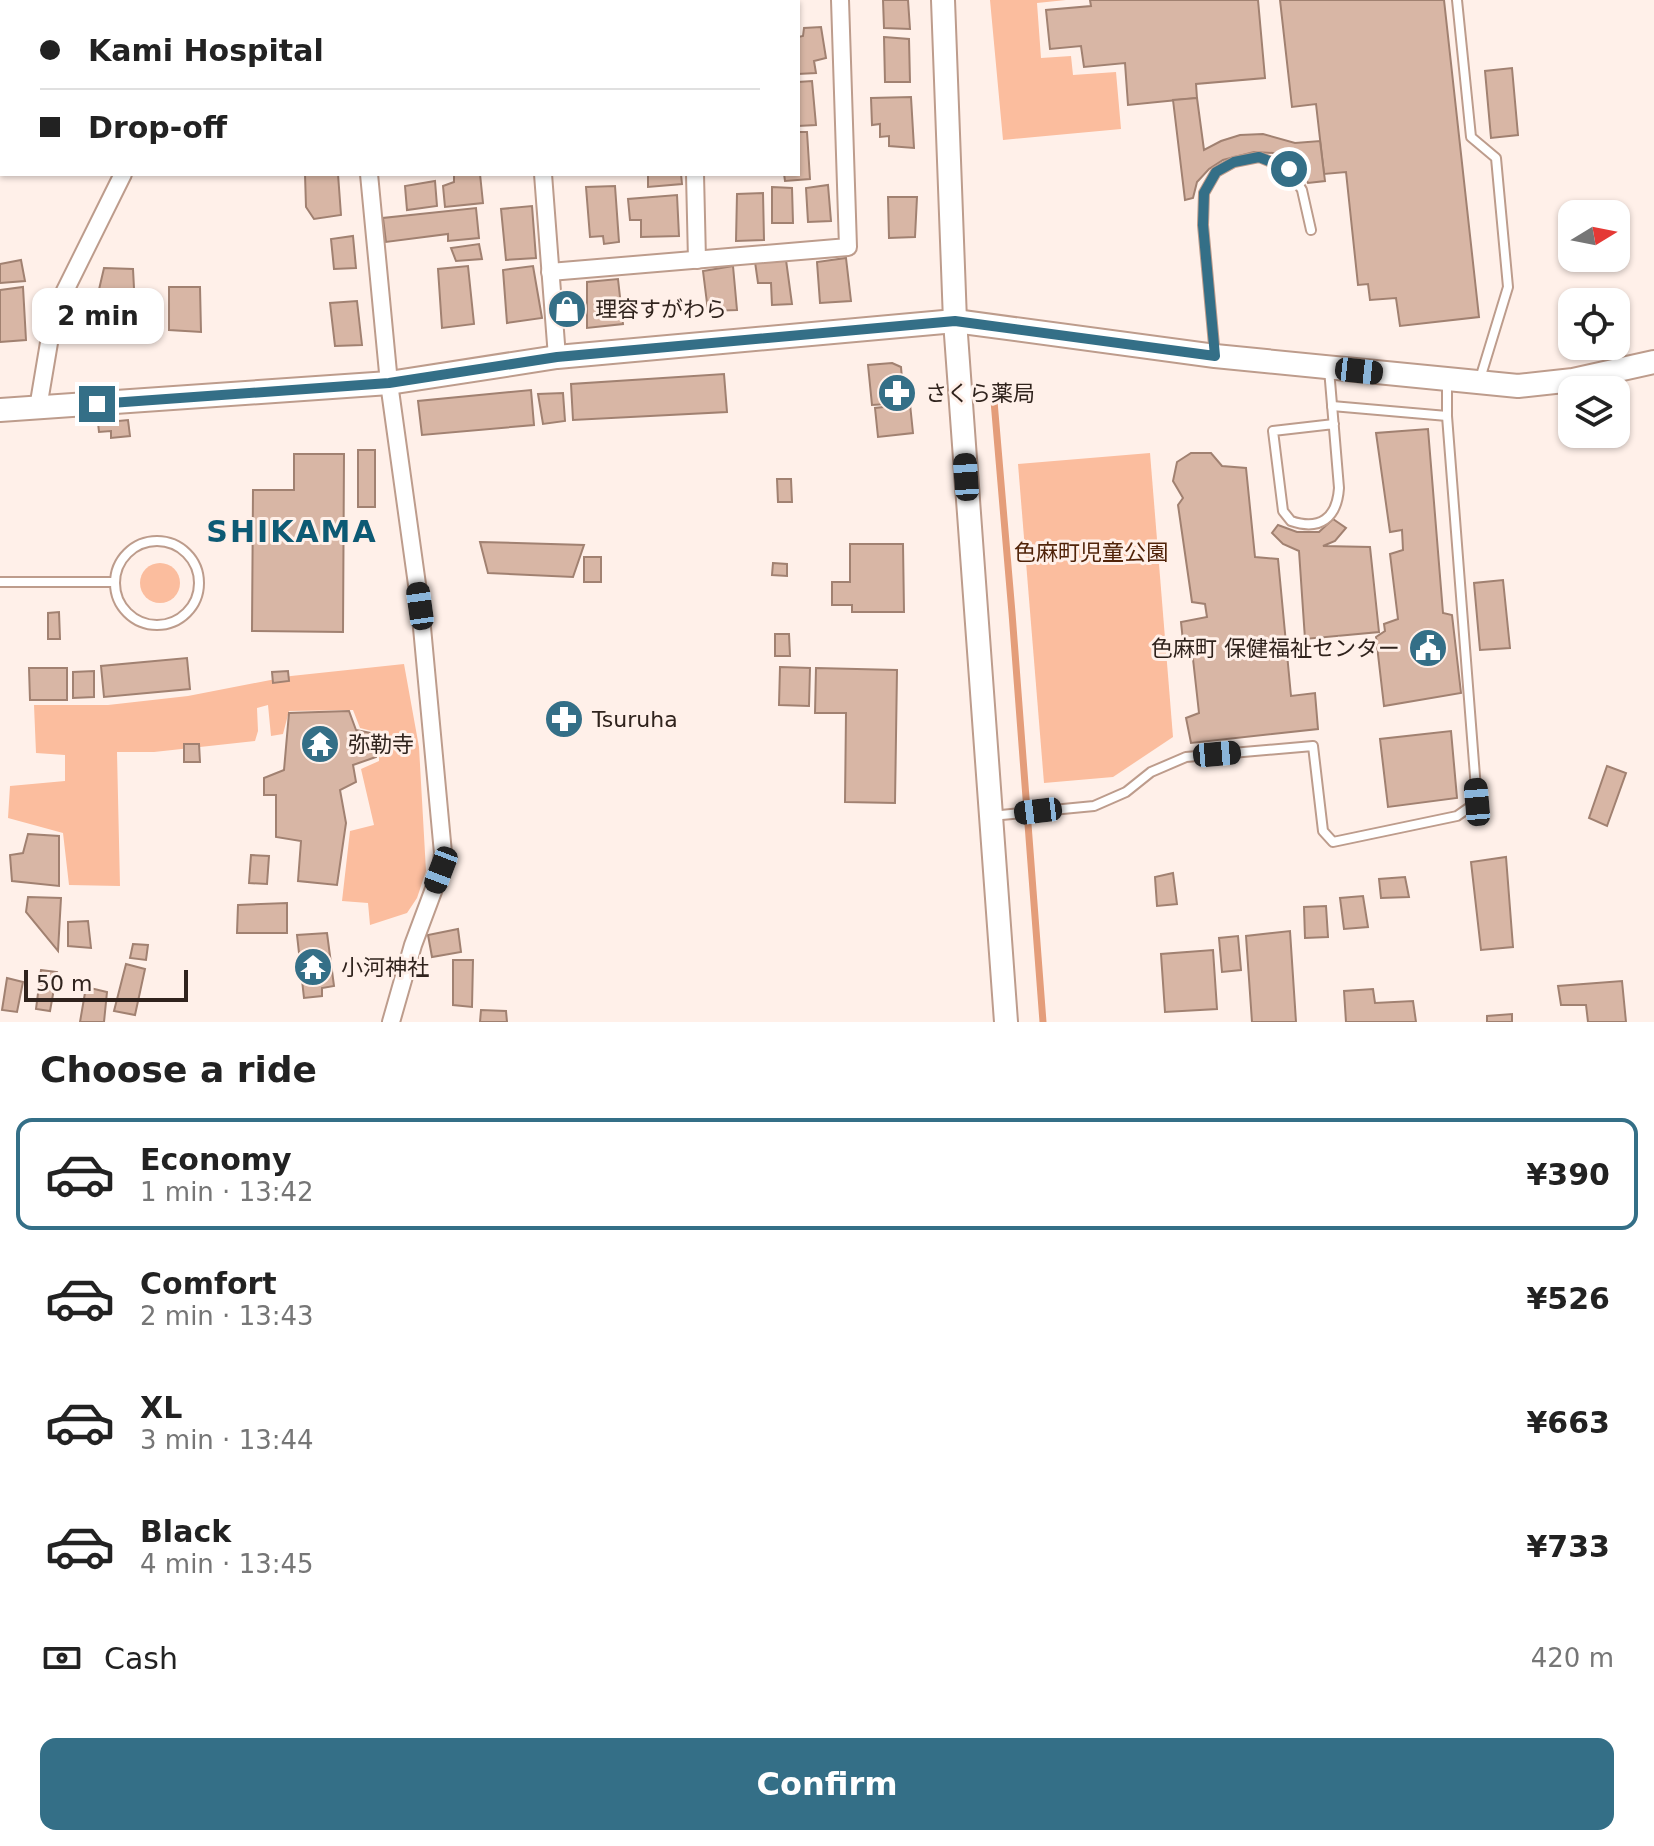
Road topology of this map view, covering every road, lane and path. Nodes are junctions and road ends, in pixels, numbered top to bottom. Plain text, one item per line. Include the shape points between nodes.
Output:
1 (840, 0) edge
2 (943, 0) edge
3 (1457, 0) edge
4 (122, 176) edge
5 (369, 176) edge
6 (543, 176) edge
7 (695, 176) edge
8 (1311, 230) dead end
9 (697, 260) junction
10 (550, 272) junction
11 (955, 321) junction
12 (1215, 356) junction
13 (557, 357) junction
14 (1654, 362) edge
15 (1329, 368) junction
16 (1447, 380) junction
17 (389, 383) junction
18 (1479, 383) junction
19 (1332, 406) junction
20 (38, 408) junction
21 (0, 410) edge
22 (1447, 416) junction
23 (1334, 424) junction
24 (0, 582) edge
25 (114, 582) junction
26 (990, 816) junction
27 (391, 1022) edge
28 (1006, 1022) edge

1 - 9 street via 848,247
2 - 11 street
3 - 18 lane via 1471,137 1496,158 1508,287
4 - 20 street via 54,313
5 - 17 street
6 - 10 street
7 - 9 street
8 - 12 lane via 1302,190 1289,169 1259,157 1216,172 1204,193 1203,225
9 - 10 street
10 - 13 street
11 - 12 street
11 - 13 street
11 - 26 street
12 - 15 street
13 - 17 street
14 - 18 street via 1573,380 1518,386
15 - 16 street
15 - 19 lane
16 - 18 street
16 - 22 lane
17 - 20 street
17 - 27 street via 420,606 443,853
19 - 22 lane
19 - 23 lane
20 - 21 street
22 - 26 lane via 1477,802 1457,816 1333,842 1323,831 1313,746 1186,757 1094,806
23 - 23 lane via 1337,507 1314,525 1291,521 1283,511 1273,431
24 - 25 lane
25 - 25 lane via 122,557 143,542 156,540 191,557 199,585 196,599 177,620 148,625 123,610
26 - 28 street

